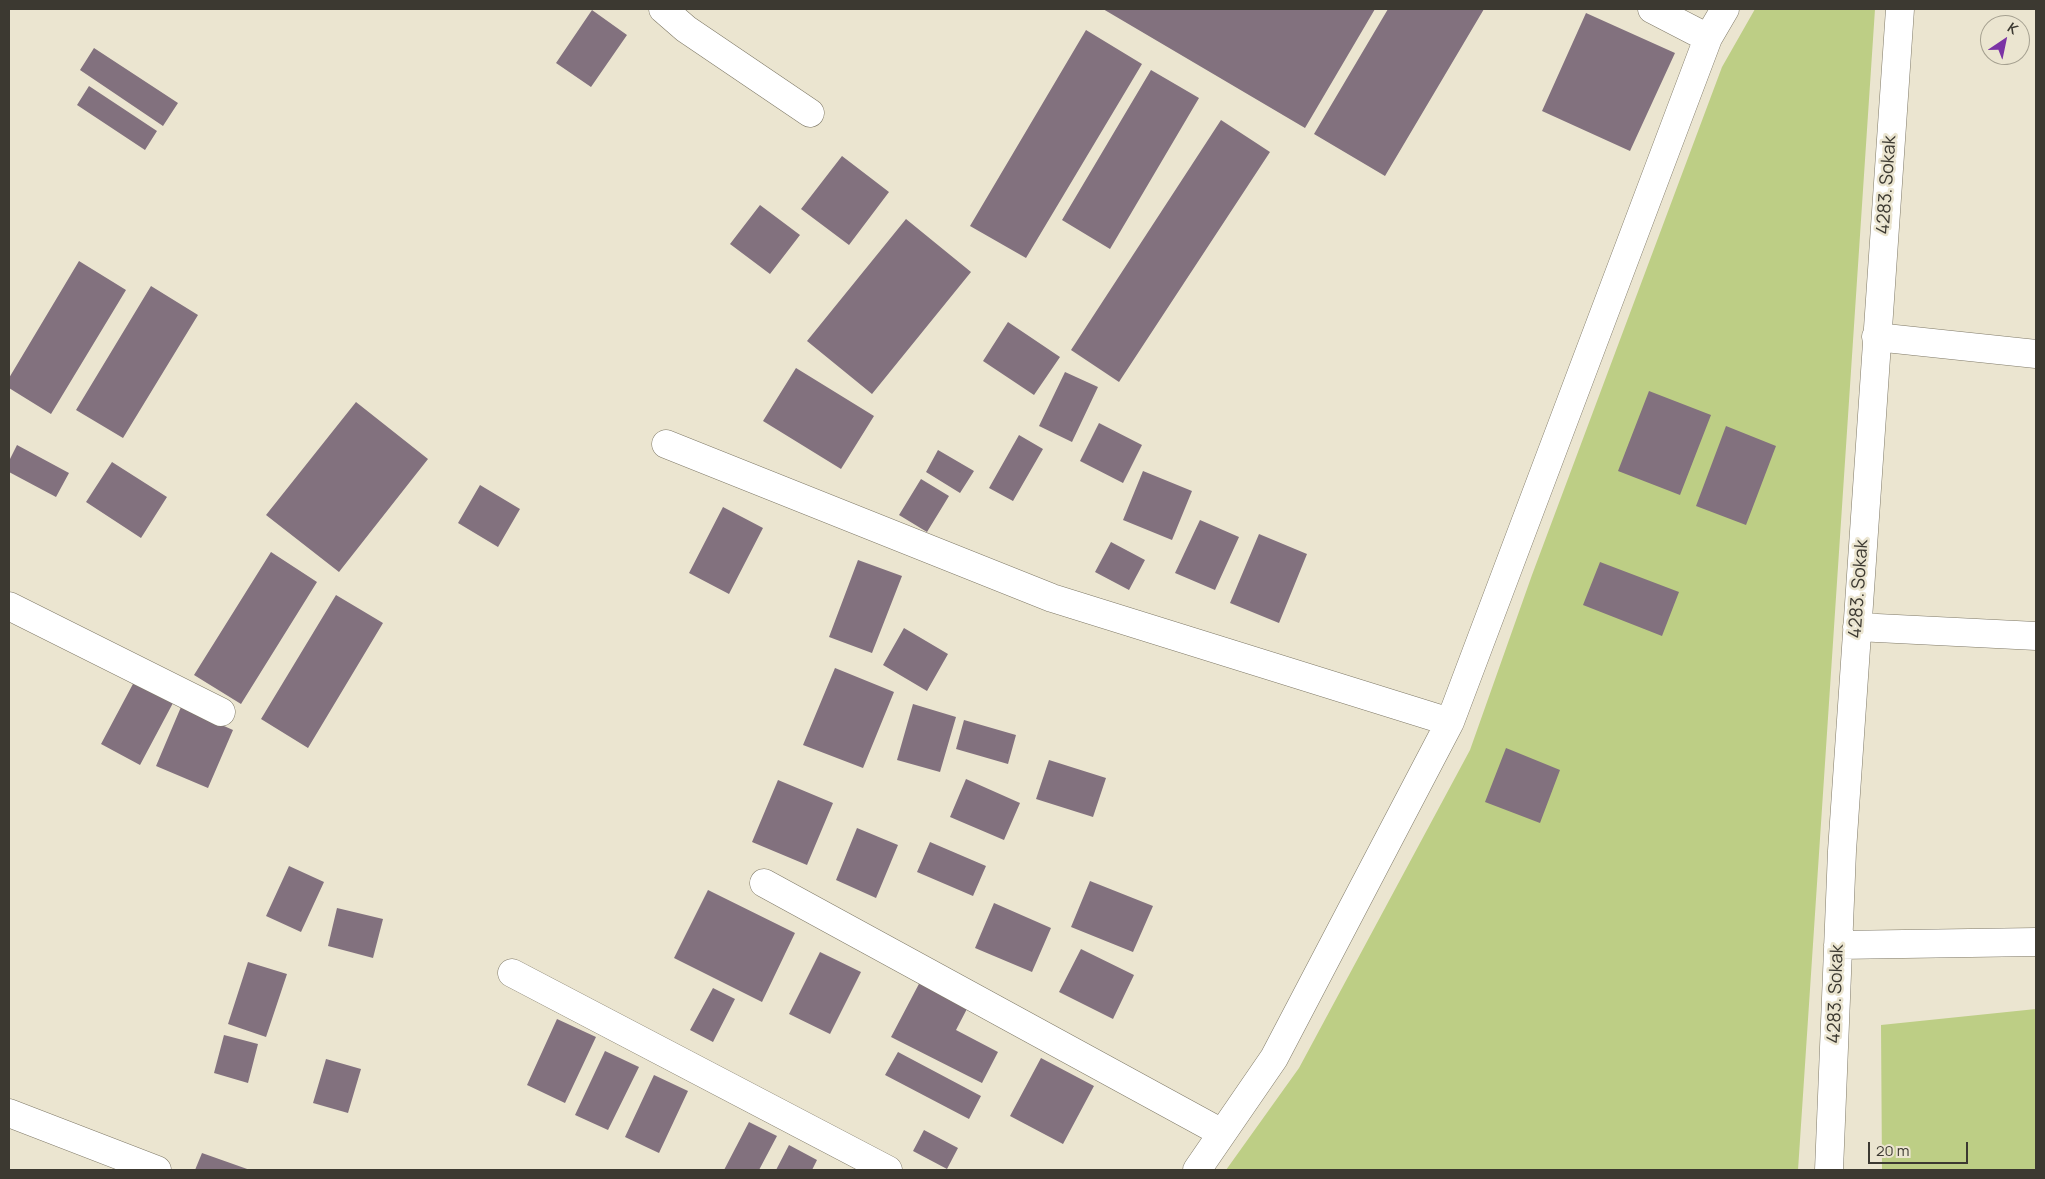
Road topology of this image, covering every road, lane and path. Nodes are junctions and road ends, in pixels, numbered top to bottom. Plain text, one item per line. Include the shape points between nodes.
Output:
1 (662, 9) edge
2 (1652, 9) edge
3 (1725, 9) edge
4 (1900, 9) edge
5 (1708, 38) junction
6 (810, 114) dead end
7 (1876, 337) junction
8 (2036, 354) edge
9 (666, 444) dead end
10 (9, 606) edge
11 (1857, 627) junction
12 (2036, 636) edge
13 (221, 712) dead end
14 (1450, 722) junction
15 (764, 882) dead end
16 (2036, 942) edge
17 (1838, 945) junction
18 (512, 973) dead end
19 (9, 1113) edge
20 (1222, 1133) junction
21 (157, 1170) edge
22 (888, 1170) edge
23 (1196, 1170) edge
24 (1829, 1170) edge

1 - 6 street
2 - 5 street
3 - 5 street
4 - 7 street, 4283. Sokak
5 - 14 street
7 - 8 street
7 - 11 street, 4283. Sokak
9 - 14 street via 1052,598
10 - 13 street
11 - 12 street
11 - 17 street, 4283. Sokak
14 - 20 street via 1274,1058
15 - 20 street
16 - 17 street
17 - 24 street, 4283. Sokak
18 - 22 street
19 - 21 street
20 - 23 street

